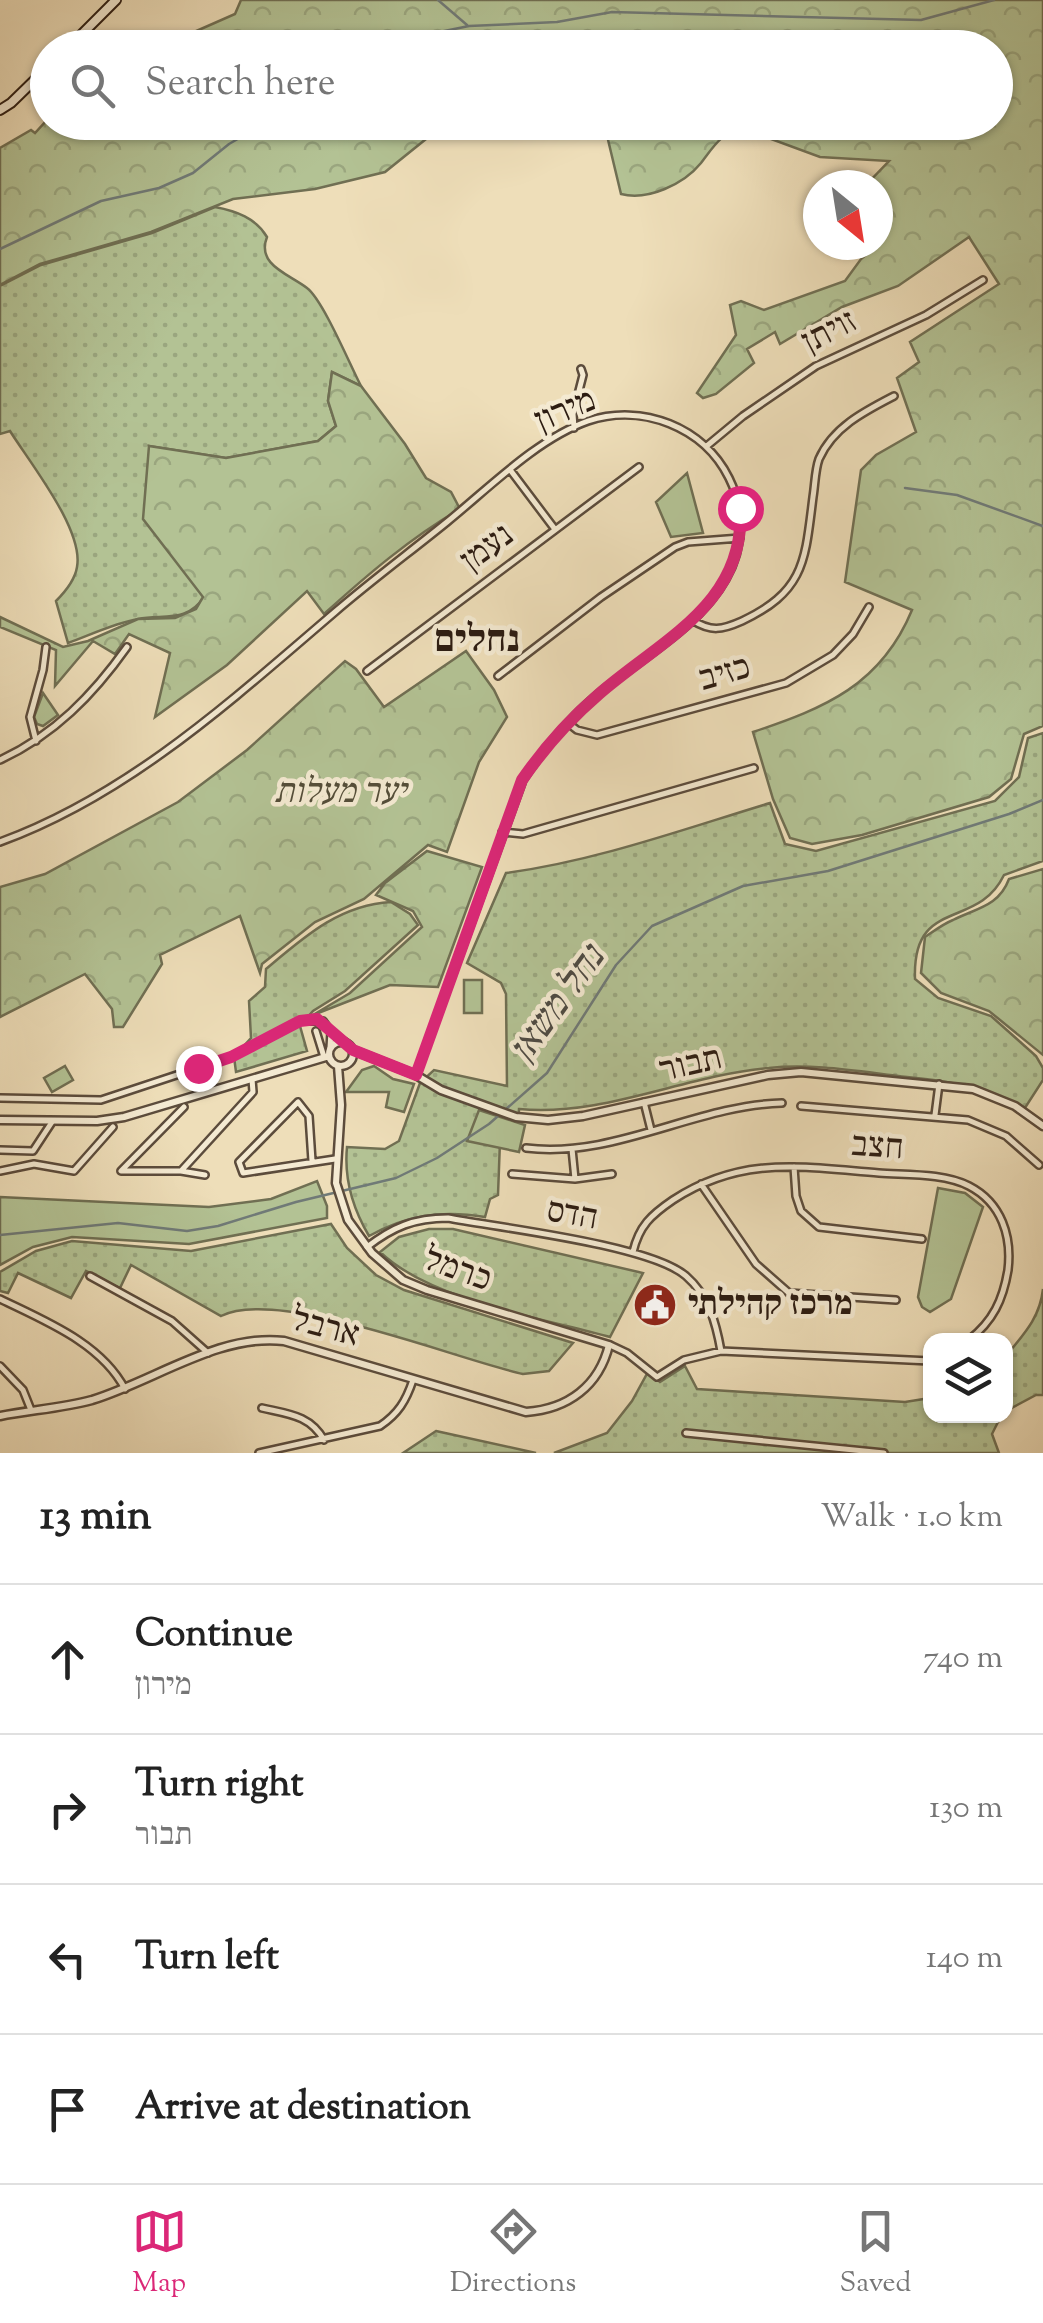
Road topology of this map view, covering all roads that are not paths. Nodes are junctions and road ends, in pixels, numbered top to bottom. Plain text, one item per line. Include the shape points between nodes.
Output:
1 (116, 0) edge
2 (86, 30) edge
3 (30, 85) edge
4 (0, 110) edge
5 (983, 280) dead end
6 (581, 369) dead end
7 (894, 396) dead end
8 (574, 428) junction
9 (708, 446) junction
10 (639, 467) dead end
11 (511, 471) junction
12 (555, 530) junction
13 (740, 538) junction
14 (869, 607) dead end
15 (692, 620) junction
16 (127, 646) dead end
17 (46, 648) dead end
18 (367, 671) dead end
19 (498, 676) dead end
20 (568, 723) junction
21 (36, 741) junction
22 (0, 760) edge
23 (754, 768) dead end
24 (502, 832) junction
25 (0, 842) edge
26 (316, 1032) dead end
27 (330, 1032) junction
28 (344, 1042) junction
29 (353, 1050) junction
30 (328, 1053) junction
31 (338, 1066) junction
32 (416, 1075) junction
33 (252, 1078) junction
34 (938, 1084) junction
35 (0, 1098) edge
36 (644, 1102) junction
37 (782, 1102) dead end
38 (801, 1106) dead end
39 (184, 1107) dead end
40 (935, 1115) junction
41 (0, 1120) edge
42 (52, 1122) junction
43 (113, 1126) dead end
44 (1043, 1126) edge
45 (651, 1130) junction
46 (526, 1148) dead end
47 (572, 1149) junction
48 (0, 1150) edge
49 (33, 1150) junction
50 (335, 1159) junction
51 (312, 1160) junction
52 (34, 1164) junction
53 (1039, 1165) dead end
54 (794, 1167) junction
55 (0, 1171) edge
56 (181, 1171) junction
57 (512, 1174) dead end
58 (612, 1174) dead end
59 (205, 1175) dead end
60 (574, 1179) junction
61 (701, 1184) junction
62 (922, 1238) dead end
63 (367, 1246) junction
64 (634, 1252) junction
65 (90, 1276) dead end
66 (0, 1299) edge
67 (896, 1300) dead end
68 (976, 1333) edge
69 (609, 1345) junction
70 (721, 1352) junction
71 (208, 1354) junction
72 (923, 1362) edge
73 (0, 1366) edge
74 (413, 1380) junction
75 (125, 1389) junction
76 (262, 1408) dead end
77 (31, 1410) junction
78 (0, 1416) edge
79 (686, 1433) dead end
80 (324, 1440) junction
81 (259, 1453) edge
82 (884, 1453) edge

1 - 2 main road
3 - 4 main road
5 - 9 street, זויתן via 816,366
6 - 8 street
7 - 15 street via 832,437 818,461 804,561 780,599 723,629
8 - 9 street, מירון via 636,415 673,425
8 - 11 street, מירון
9 - 13 street via 734,487
10 - 12 street, נעמן
11 - 12 street
11 - 25 street, מירון via 207,722 123,779
12 - 18 street, נעמן
13 - 15 street via 726,580
13 - 19 street via 675,547
14 - 20 street, כזיב via 834,655 786,683 616,732 585,734
15 - 20 street
16 - 21 street via 70,715
17 - 21 street via 30,717
20 - 24 street via 522,780
21 - 22 street
23 - 24 street via 523,834
24 - 32 street
26 - 30 street
27 - 28 street
27 - 30 street
27 - 35 street via 323,1021 300,1021 231,1057 102,1100
28 - 29 street, תבור
28 - 30 street
29 - 31 street via 352,1061
29 - 32 street, תבור
30 - 31 street
30 - 33 street
31 - 50 street, כרמל
32 - 36 street, תבור via 516,1116 548,1120
33 - 42 street via 124,1117
33 - 56 street via 253,1092
34 - 36 street, תבור via 801,1072
34 - 40 street
34 - 44 street, תבור via 987,1093
36 - 45 street
37 - 45 street
38 - 40 street
39 - 56 street via 121,1172
40 - 53 street via 988,1127
41 - 42 street
42 - 49 street
43 - 52 street via 74,1171
45 - 47 street
46 - 47 street
47 - 60 street
48 - 49 street
49 - 52 street
50 - 51 street
50 - 63 street, כרמל via 348,1220
51 - 51 street via 243,1173 239,1162 298,1102 310,1116
52 - 55 street
54 - 61 street, חצב via 761,1166
54 - 62 street via 801,1211 818,1228
54 - 68 street, חצב via 925,1176 968,1186 989,1202 1011,1244 1004,1294
56 - 59 street
57 - 60 street
58 - 60 street
61 - 64 street, חצב via 653,1214
61 - 67 street via 756,1264 788,1294
63 - 64 street, הדס via 409,1222 448,1218
63 - 69 street, כרמל via 403,1280 427,1290
64 - 70 street, הדס via 667,1263 698,1288
65 - 71 street via 172,1321
66 - 75 street via 97,1353
69 - 70 street, כרמל via 657,1377 684,1360
69 - 74 street, ארבל via 590,1386 543,1411 511,1410
70 - 72 street
71 - 74 street, ארבל via 249,1340 284,1342
71 - 75 street, ארבל
73 - 77 street
74 - 80 street via 394,1416 364,1432
75 - 77 street, ארבל
76 - 80 street via 302,1417
77 - 78 street, ארבל
79 - 82 street
80 - 81 street

